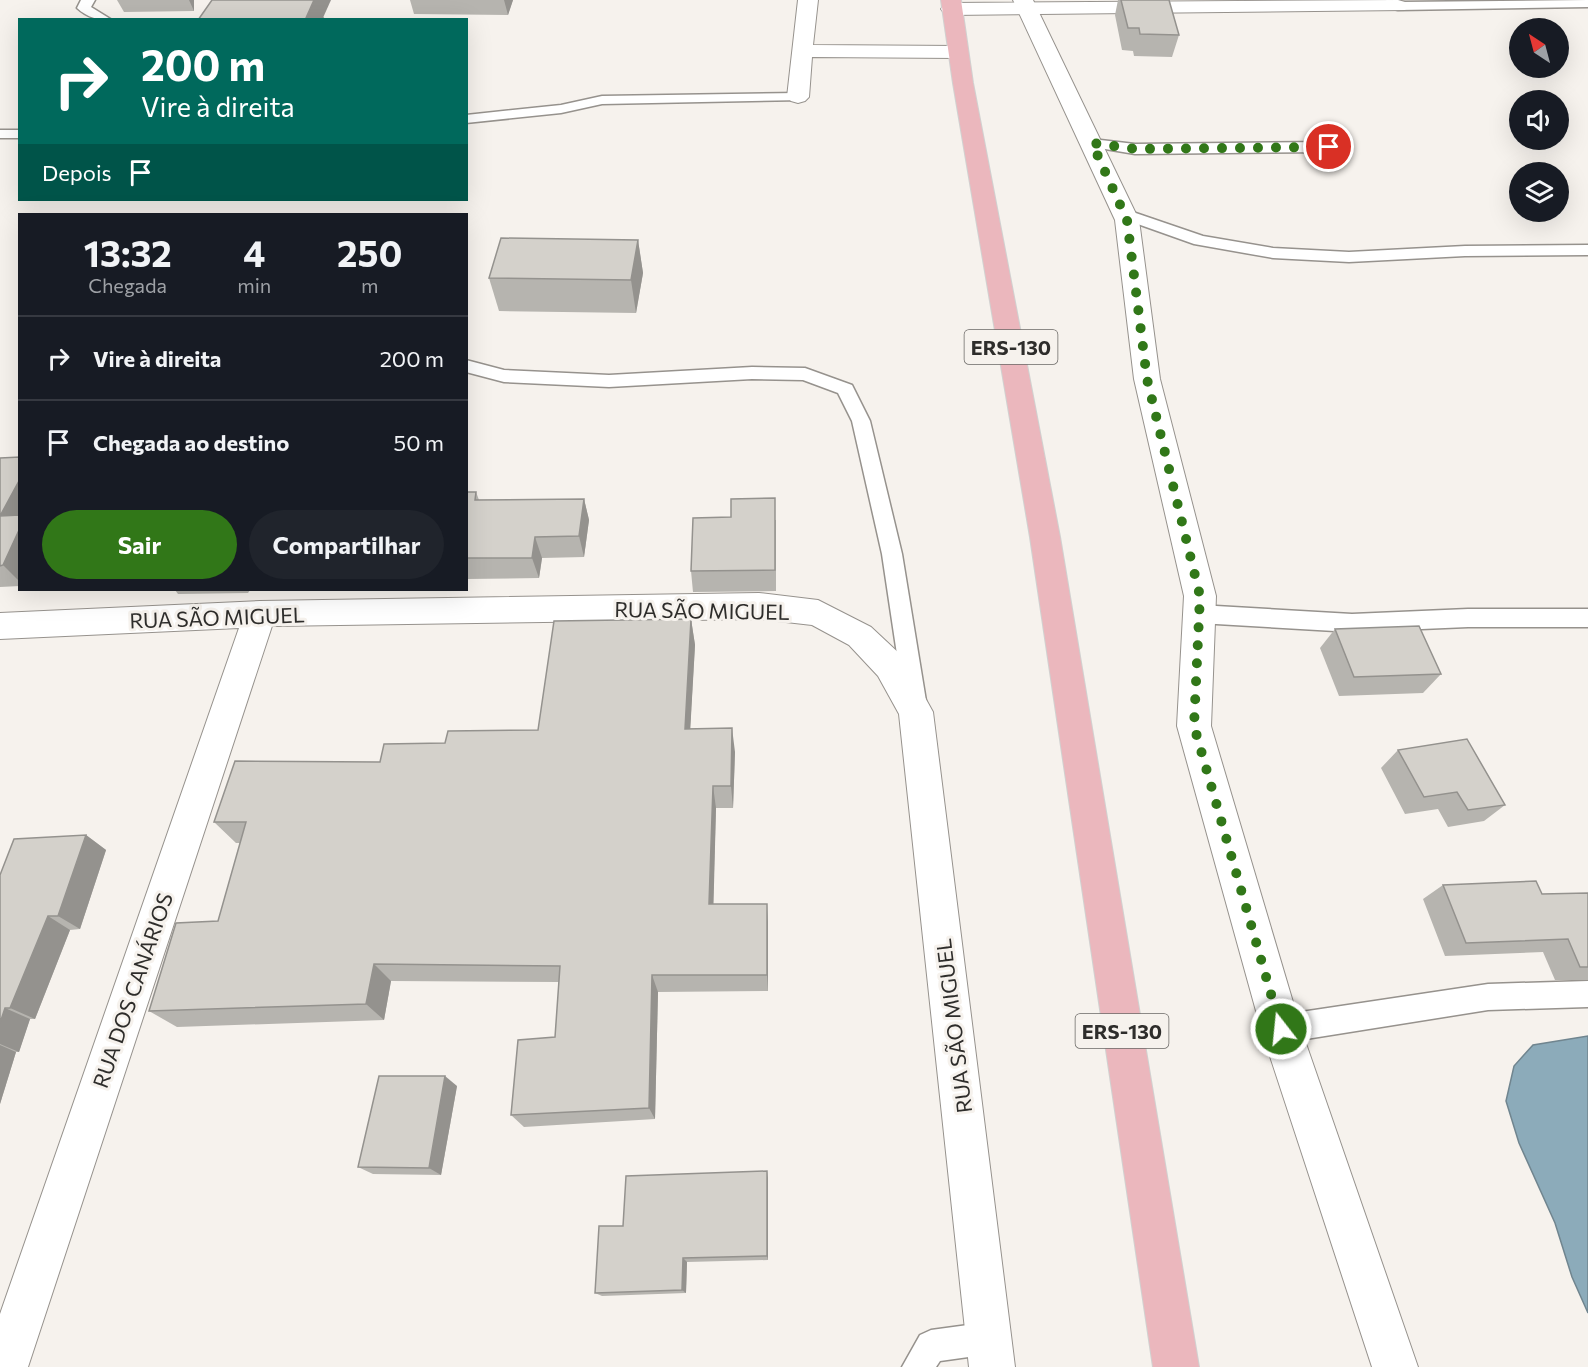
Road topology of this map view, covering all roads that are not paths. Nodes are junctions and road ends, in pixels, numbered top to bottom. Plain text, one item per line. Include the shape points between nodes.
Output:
1 (88, 0) edge
2 (808, 0) edge
3 (1395, 3) edge
4 (1588, 3) edge
5 (951, 4) edge
6 (1025, 4) edge
7 (102, 18) edge
8 (804, 51) junction
9 (958, 52) junction
10 (798, 97) joint
11 (468, 119) edge
12 (18, 134) edge
13 (0, 135) edge
14 (1092, 143) junction
15 (1329, 147) dead end
16 (1124, 214) junction
17 (1588, 250) edge
18 (468, 367) edge
19 (260, 614) junction
20 (1199, 614) junction
21 (1588, 618) edge
22 (0, 626) edge
23 (916, 712) junction
24 (1588, 994) edge
25 (1281, 1029) junction
26 (991, 1352) edge
27 (5, 1367) edge
28 (918, 1367) edge
29 (1176, 1367) edge
30 (1395, 1367) edge

1 - 7 lane via 84,8
2 - 8 street
3 - 4 lane
3 - 6 street
5 - 6 street
5 - 9 main road, ERS-130
6 - 14 street
8 - 9 street
8 - 10 street
9 - 29 main road, ERS-130 via 1045,537
10 - 11 lane via 602,100 561,109
12 - 13 lane
14 - 15 lane via 1135,149
14 - 16 street
16 - 17 lane via 1200,240 1273,253 1349,257
16 - 20 street via 1147,379 1200,596
18 - 23 lane via 504,376 609,381 805,374 845,389 861,421 892,554
19 - 22 street, RUA SÃO MIGUEL
19 - 23 street, RUA SÃO MIGUEL via 759,606 818,613 860,636 890,666
19 - 27 street, RUA DOS CANÁRIOS
20 - 21 lane via 1352,623
20 - 25 street via 1194,726
23 - 26 street, RUA SÃO MIGUEL
24 - 25 lane via 1488,997
25 - 30 street
26 - 28 lane via 930,1346

